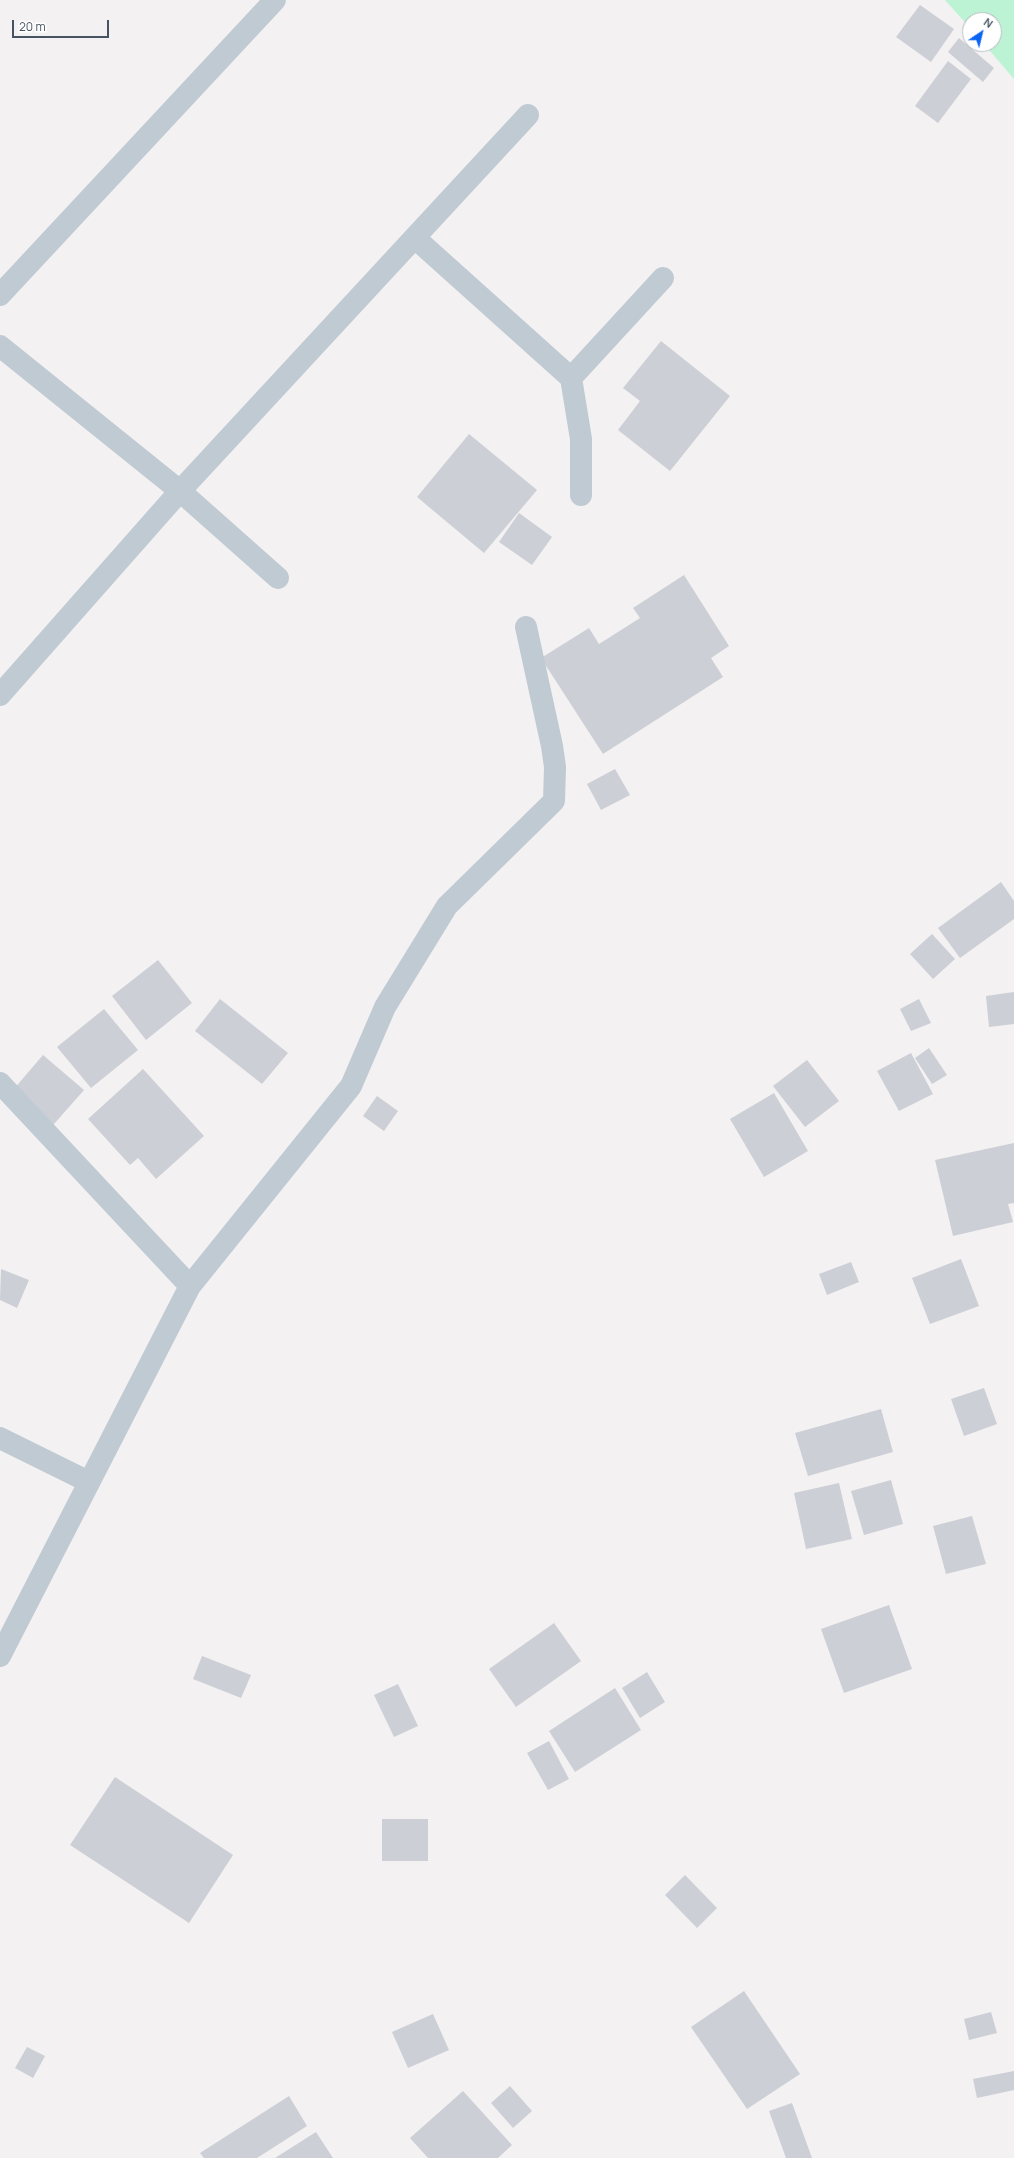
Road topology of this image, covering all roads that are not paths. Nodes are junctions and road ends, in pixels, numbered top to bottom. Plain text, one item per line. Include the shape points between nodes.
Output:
1 (275, 0) edge
2 (528, 115) dead end
3 (415, 238) junction
4 (663, 278) dead end
5 (0, 295) edge
6 (0, 346) edge
7 (571, 378) junction
8 (180, 492) junction
9 (581, 495) dead end
10 (278, 578) dead end
11 (526, 628) dead end
12 (0, 695) edge
13 (0, 1083) edge
14 (190, 1286) junction
15 (0, 1438) edge
16 (89, 1482) junction
17 (0, 1656) edge

1 - 5 street
2 - 3 street
3 - 7 street
3 - 8 street
4 - 7 street
6 - 8 street
7 - 9 street via 581,439
8 - 10 street
8 - 12 street
11 - 14 street via 554,760 554,801 447,906 385,1007 351,1086
13 - 14 street
14 - 16 street
15 - 16 street
16 - 17 street

